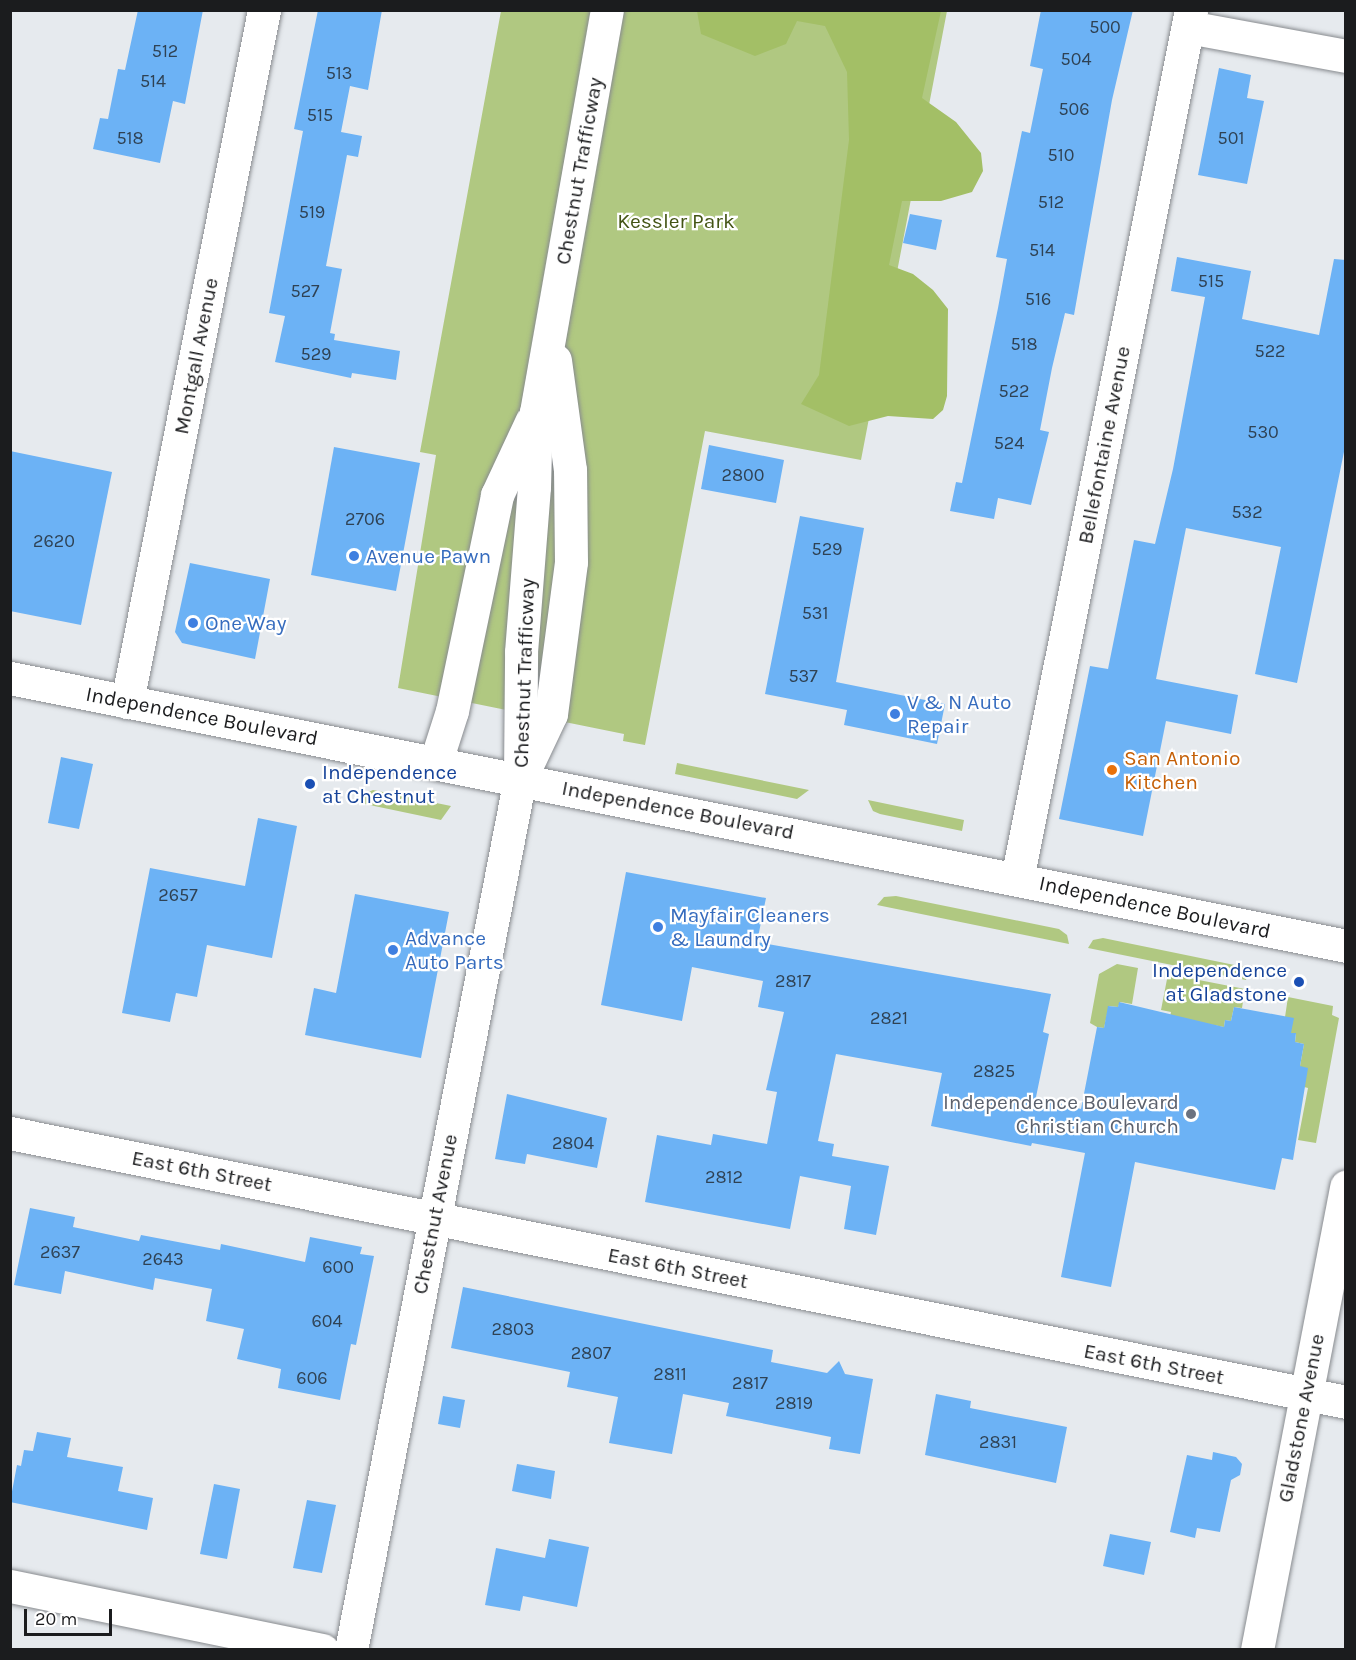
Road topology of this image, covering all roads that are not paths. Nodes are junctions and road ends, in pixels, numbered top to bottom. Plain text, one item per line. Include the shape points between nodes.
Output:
1 (264, 10) edge
2 (607, 10) edge
3 (1190, 19) edge
4 (1346, 56) edge
5 (551, 332) junction
6 (536, 412) junction
7 (10, 678) edge
8 (127, 702) junction
9 (436, 760) junction
10 (520, 778) junction
11 (1017, 879) junction
12 (1346, 946) edge
13 (10, 1132) edge
14 (1346, 1186) edge
15 (434, 1219) junction
16 (1305, 1394) junction
17 (1346, 1402) edge
18 (10, 1586) edge
19 (323, 1650) edge
20 (351, 1650) edge
21 (1257, 1650) edge

1 - 8 street, Montgall Avenue
2 - 5 street, Chestnut Trafficway
3 - 4 street
3 - 11 street, Bellefontaine Avenue
5 - 6 street, Chestnut Trafficway
5 - 10 street, Chestnut Trafficway via 570,470 571,562 551,714
6 - 9 street via 497,495 452,711
6 - 10 street, Chestnut Trafficway via 521,652
7 - 8 street, Independence Boulevard
8 - 9 street, Independence Boulevard
9 - 10 street, Independence Boulevard
10 - 11 street, Independence Boulevard
10 - 15 street, Chestnut Avenue
11 - 12 street, Independence Boulevard
13 - 15 street, East 6th Street
14 - 16 street, Gladstone Avenue
15 - 16 street, East 6th Street
15 - 20 street, Chestnut Avenue
16 - 17 street, East 6th Street
16 - 21 street, Gladstone Avenue
18 - 19 street

